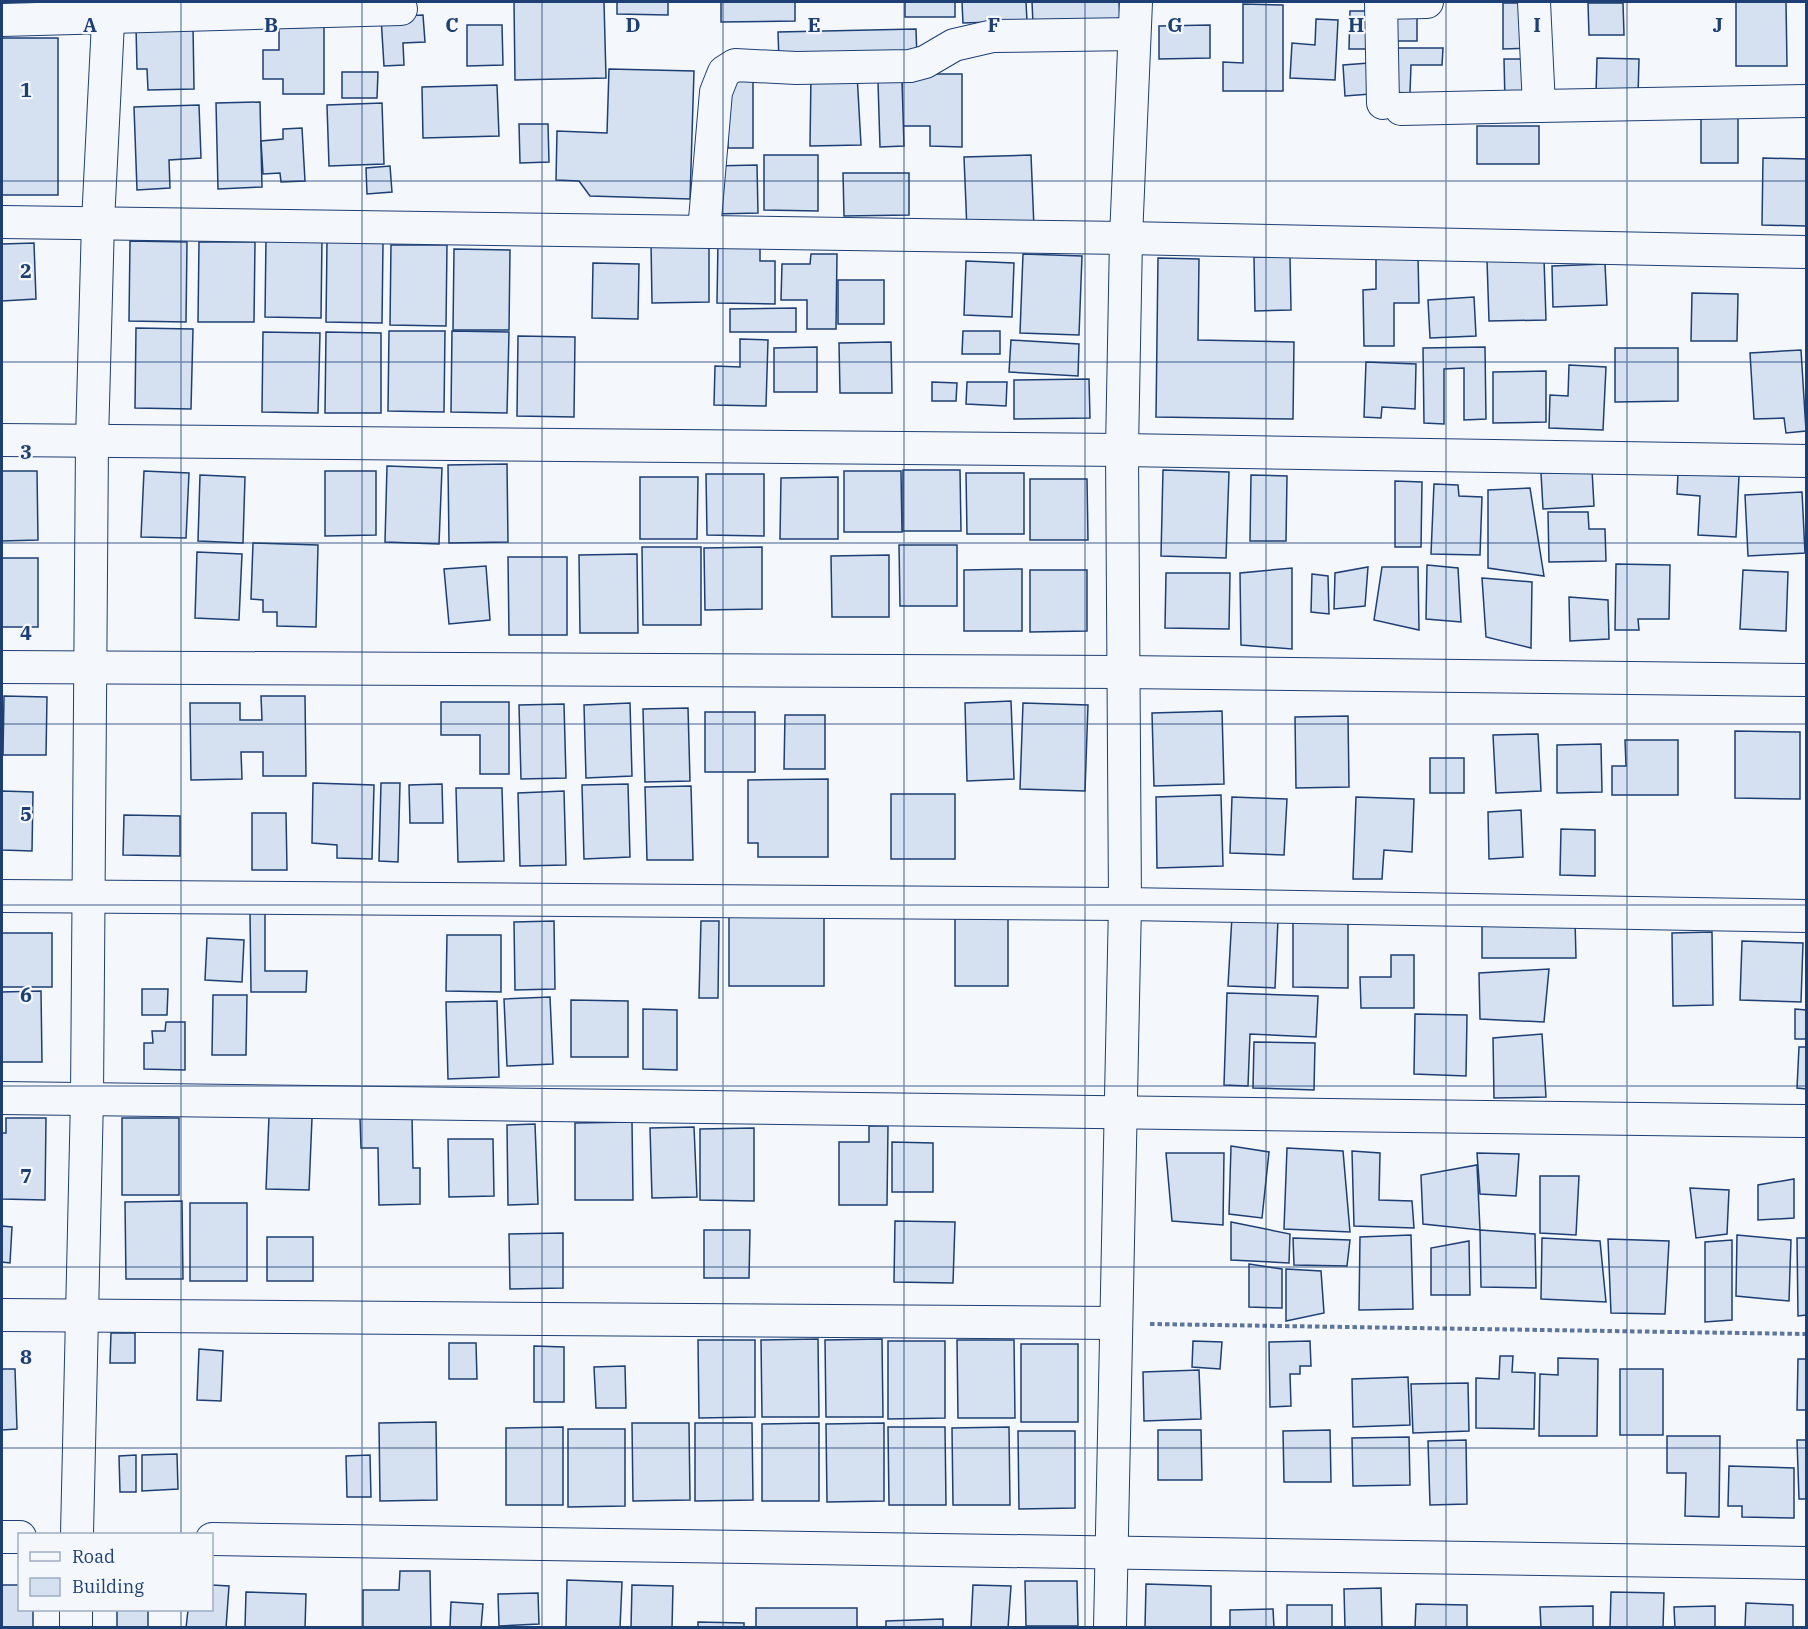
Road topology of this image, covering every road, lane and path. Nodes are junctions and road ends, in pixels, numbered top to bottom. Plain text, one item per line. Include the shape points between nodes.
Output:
1 (1136, 2) edge
2 (1427, 2) edge
3 (1534, 2) edge
4 (400, 9) dead end
5 (110, 10) edge
6 (2, 20) edge
7 (1134, 34) junction
8 (1806, 101) edge
9 (1539, 106) junction
10 (2, 222) edge
11 (98, 222) junction
12 (704, 231) junction
13 (1126, 238) junction
14 (1806, 252) edge
15 (2, 440) edge
16 (92, 441) junction
17 (1122, 450) junction
18 (1806, 461) edge
19 (2, 667) edge
20 (90, 668) junction
21 (1122, 672) junction
22 (1806, 680) edge
23 (2, 896) edge
24 (88, 897) junction
25 (1125, 904) junction
26 (1806, 916) edge
27 (2, 1098) edge
28 (87, 1098) junction
29 (1119, 1114) junction
30 (1806, 1121) edge
31 (2, 1315) edge
32 (84, 1316) junction
33 (1115, 1323) junction
34 (1806, 1334) edge
35 (77, 1533) edge
36 (2, 1537) edge
37 (18, 1537) edge
38 (213, 1539) edge
39 (1111, 1554) junction
40 (1806, 1563) edge
41 (76, 1611) edge
42 (76, 1628) edge
43 (1110, 1628) edge

1 - 7 street
2 - 9 street via 1381,3 1392,106
3 - 9 street
4 - 5 street
5 - 6 street
5 - 11 street
7 - 12 street via 972,38 924,62 892,68 735,65 724,72 716,92
7 - 13 street
8 - 9 street
10 - 11 street
11 - 12 street
11 - 16 street
12 - 13 street
13 - 14 street
13 - 17 street
15 - 16 street
16 - 17 street
16 - 20 street
17 - 18 street
17 - 21 street
19 - 20 street
20 - 21 street
20 - 24 street
21 - 22 street
21 - 25 street
23 - 24 street
24 - 25 street
24 - 28 street
25 - 26 street
25 - 29 street
27 - 28 street
28 - 29 street
28 - 32 street
29 - 30 street
29 - 33 street
31 - 32 street
32 - 33 street
32 - 35 street
33 - 34 path
33 - 39 street
36 - 37 street
38 - 39 street
39 - 40 street
39 - 43 street
41 - 42 street

